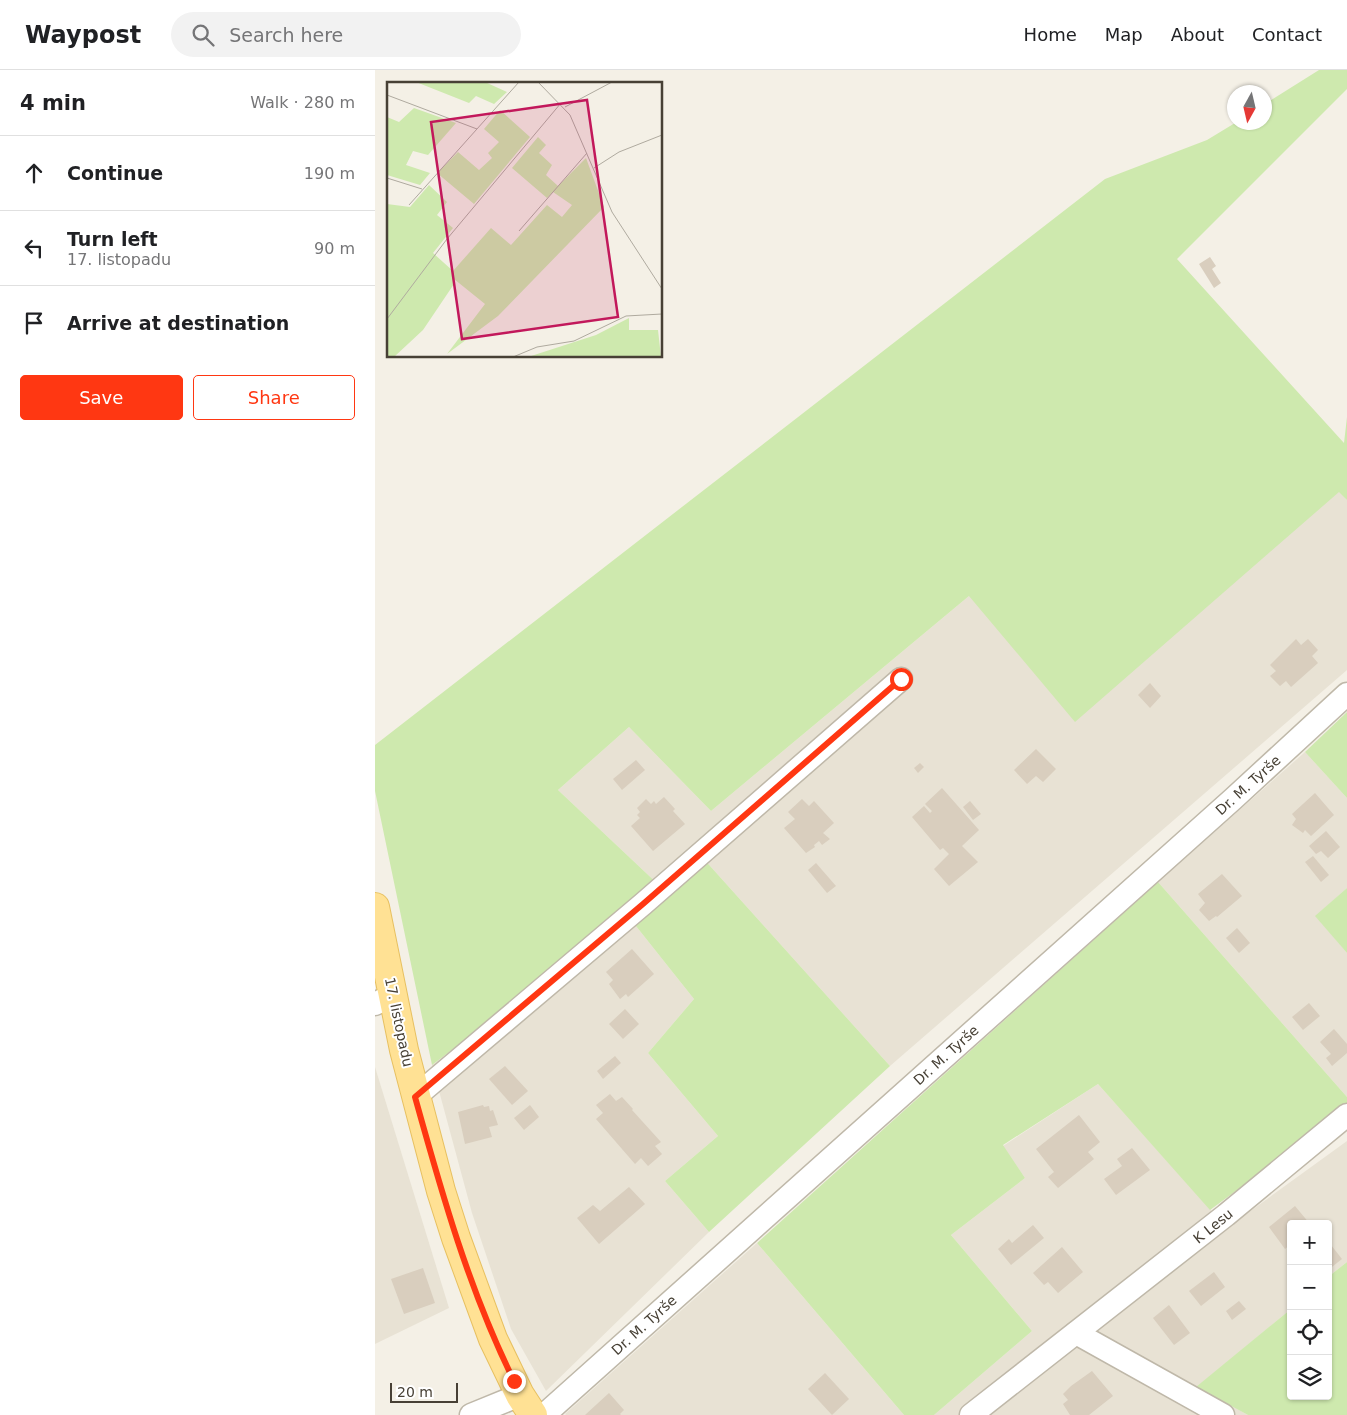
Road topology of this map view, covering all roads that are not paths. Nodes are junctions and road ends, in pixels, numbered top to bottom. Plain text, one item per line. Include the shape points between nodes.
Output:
1 (901, 679) dead end
2 (1347, 694) edge
3 (375, 907) edge
4 (384, 999) edge
5 (415, 1097) junction
6 (1347, 1115) edge
7 (1076, 1333) junction
8 (527, 1405) edge
9 (471, 1415) edge
10 (544, 1415) edge
11 (971, 1415) edge
12 (1223, 1415) edge

1 - 5 street
2 - 10 street, Dr. M. Tyrše
3 - 4 main road, 17. listopadu
4 - 5 main road, 17. listopadu via 404,1050
5 - 8 main road, 17. listopadu via 456,1238 493,1339
6 - 7 street, K Lesu
7 - 11 street, K Lesu
7 - 12 street
8 - 9 street

